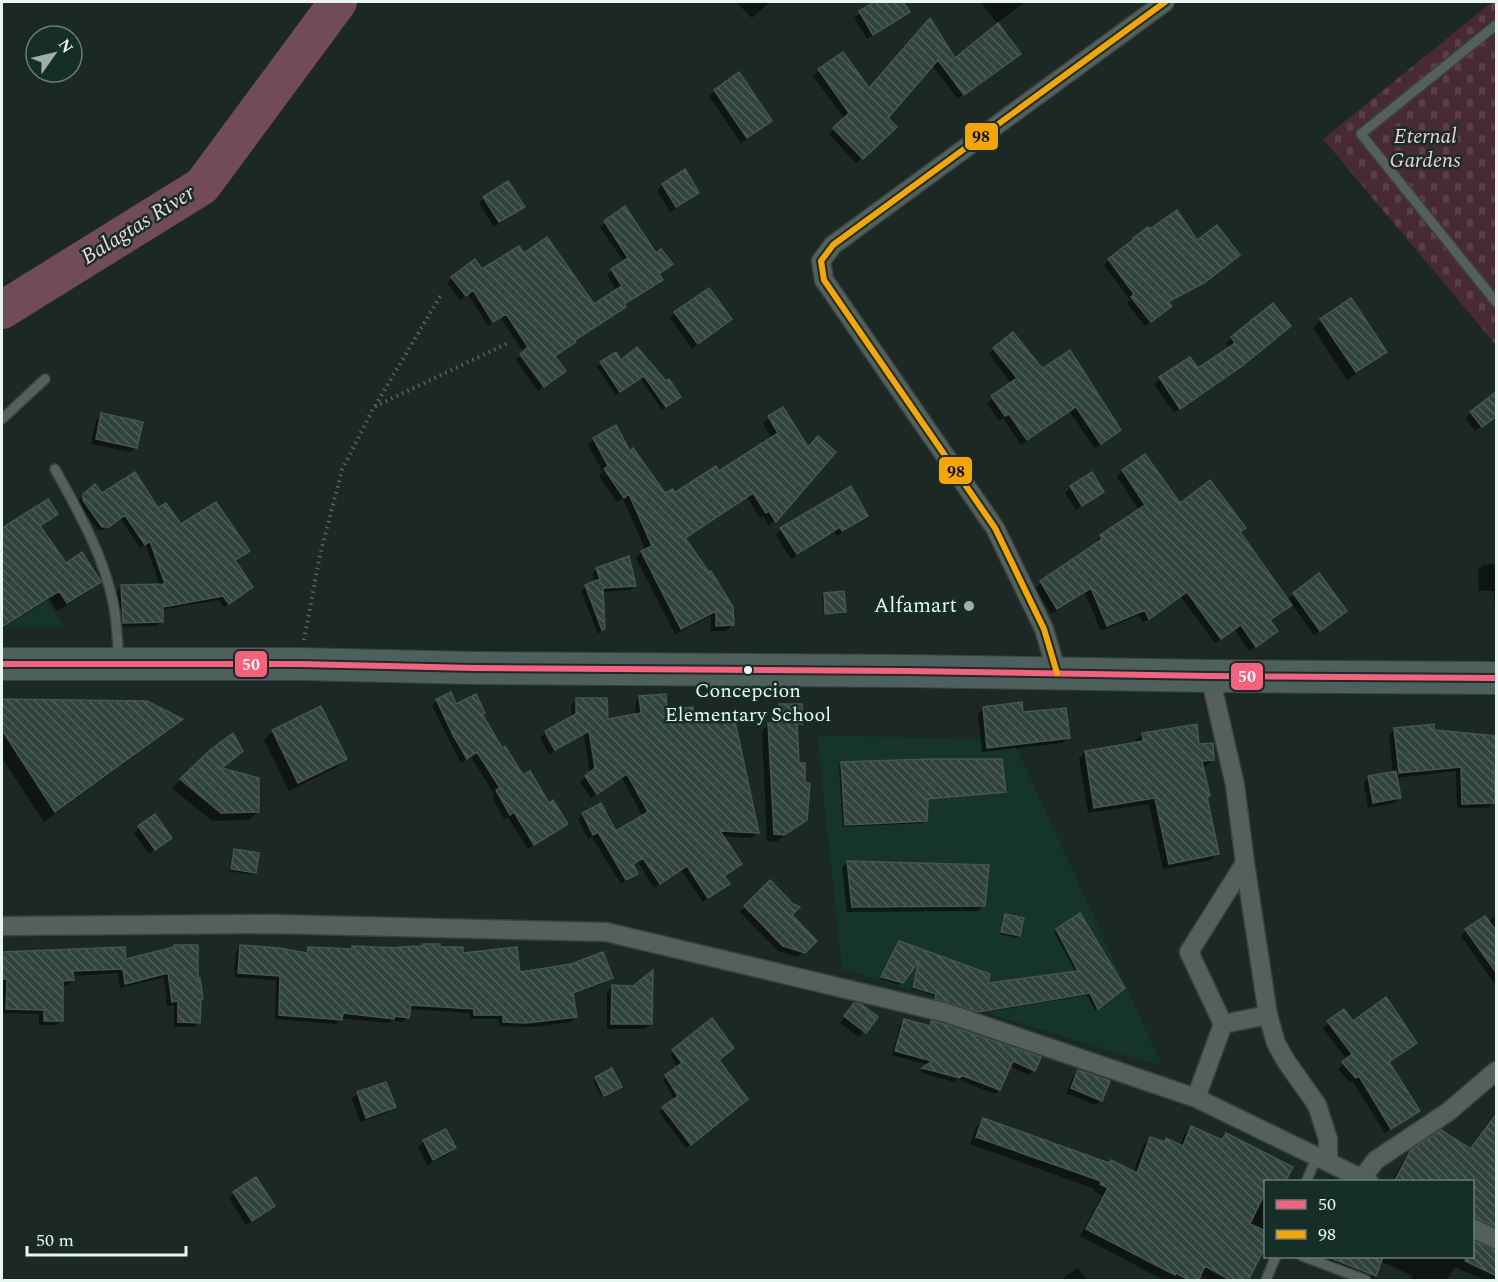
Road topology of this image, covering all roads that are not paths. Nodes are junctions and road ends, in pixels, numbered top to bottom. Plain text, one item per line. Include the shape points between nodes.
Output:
1 (1165, 2) edge
2 (1497, 25) edge
3 (1496, 299) edge
4 (45, 379) dead end
5 (2, 419) edge
6 (55, 469) dead end
7 (120, 663) junction
8 (2, 664) edge
9 (1057, 673) junction
10 (1210, 676) junction
11 (1497, 678) edge
12 (1245, 863) junction
13 (2, 926) edge
14 (1268, 1015) junction
15 (1222, 1024) junction
16 (1497, 1071) edge
17 (1196, 1098) junction
18 (1322, 1159) junction
19 (1307, 1180) edge
20 (1366, 1180) edge
21 (1474, 1228) edge
22 (1497, 1239) edge
23 (1276, 1258) edge
24 (1305, 1258) edge
25 (1266, 1281) edge
26 (1366, 1281) edge

1 - 9 street via 833,245 821,261 824,280 994,528 1044,629
2 - 3 lane via 1361,134
4 - 5 lane
6 - 7 lane via 100,556 113,602
7 - 8 highway
7 - 9 highway
9 - 10 highway
10 - 11 highway
10 - 12 street via 1235,785
12 - 14 street
12 - 15 street via 1190,952
13 - 17 street via 272,924 606,932 947,1013
14 - 15 street
14 - 18 street via 1276,1044 1317,1105 1328,1139
15 - 17 street
16 - 20 street via 1448,1112 1376,1160
17 - 18 street
18 - 19 lane
18 - 20 street
21 - 22 street
23 - 25 lane
24 - 26 lane

